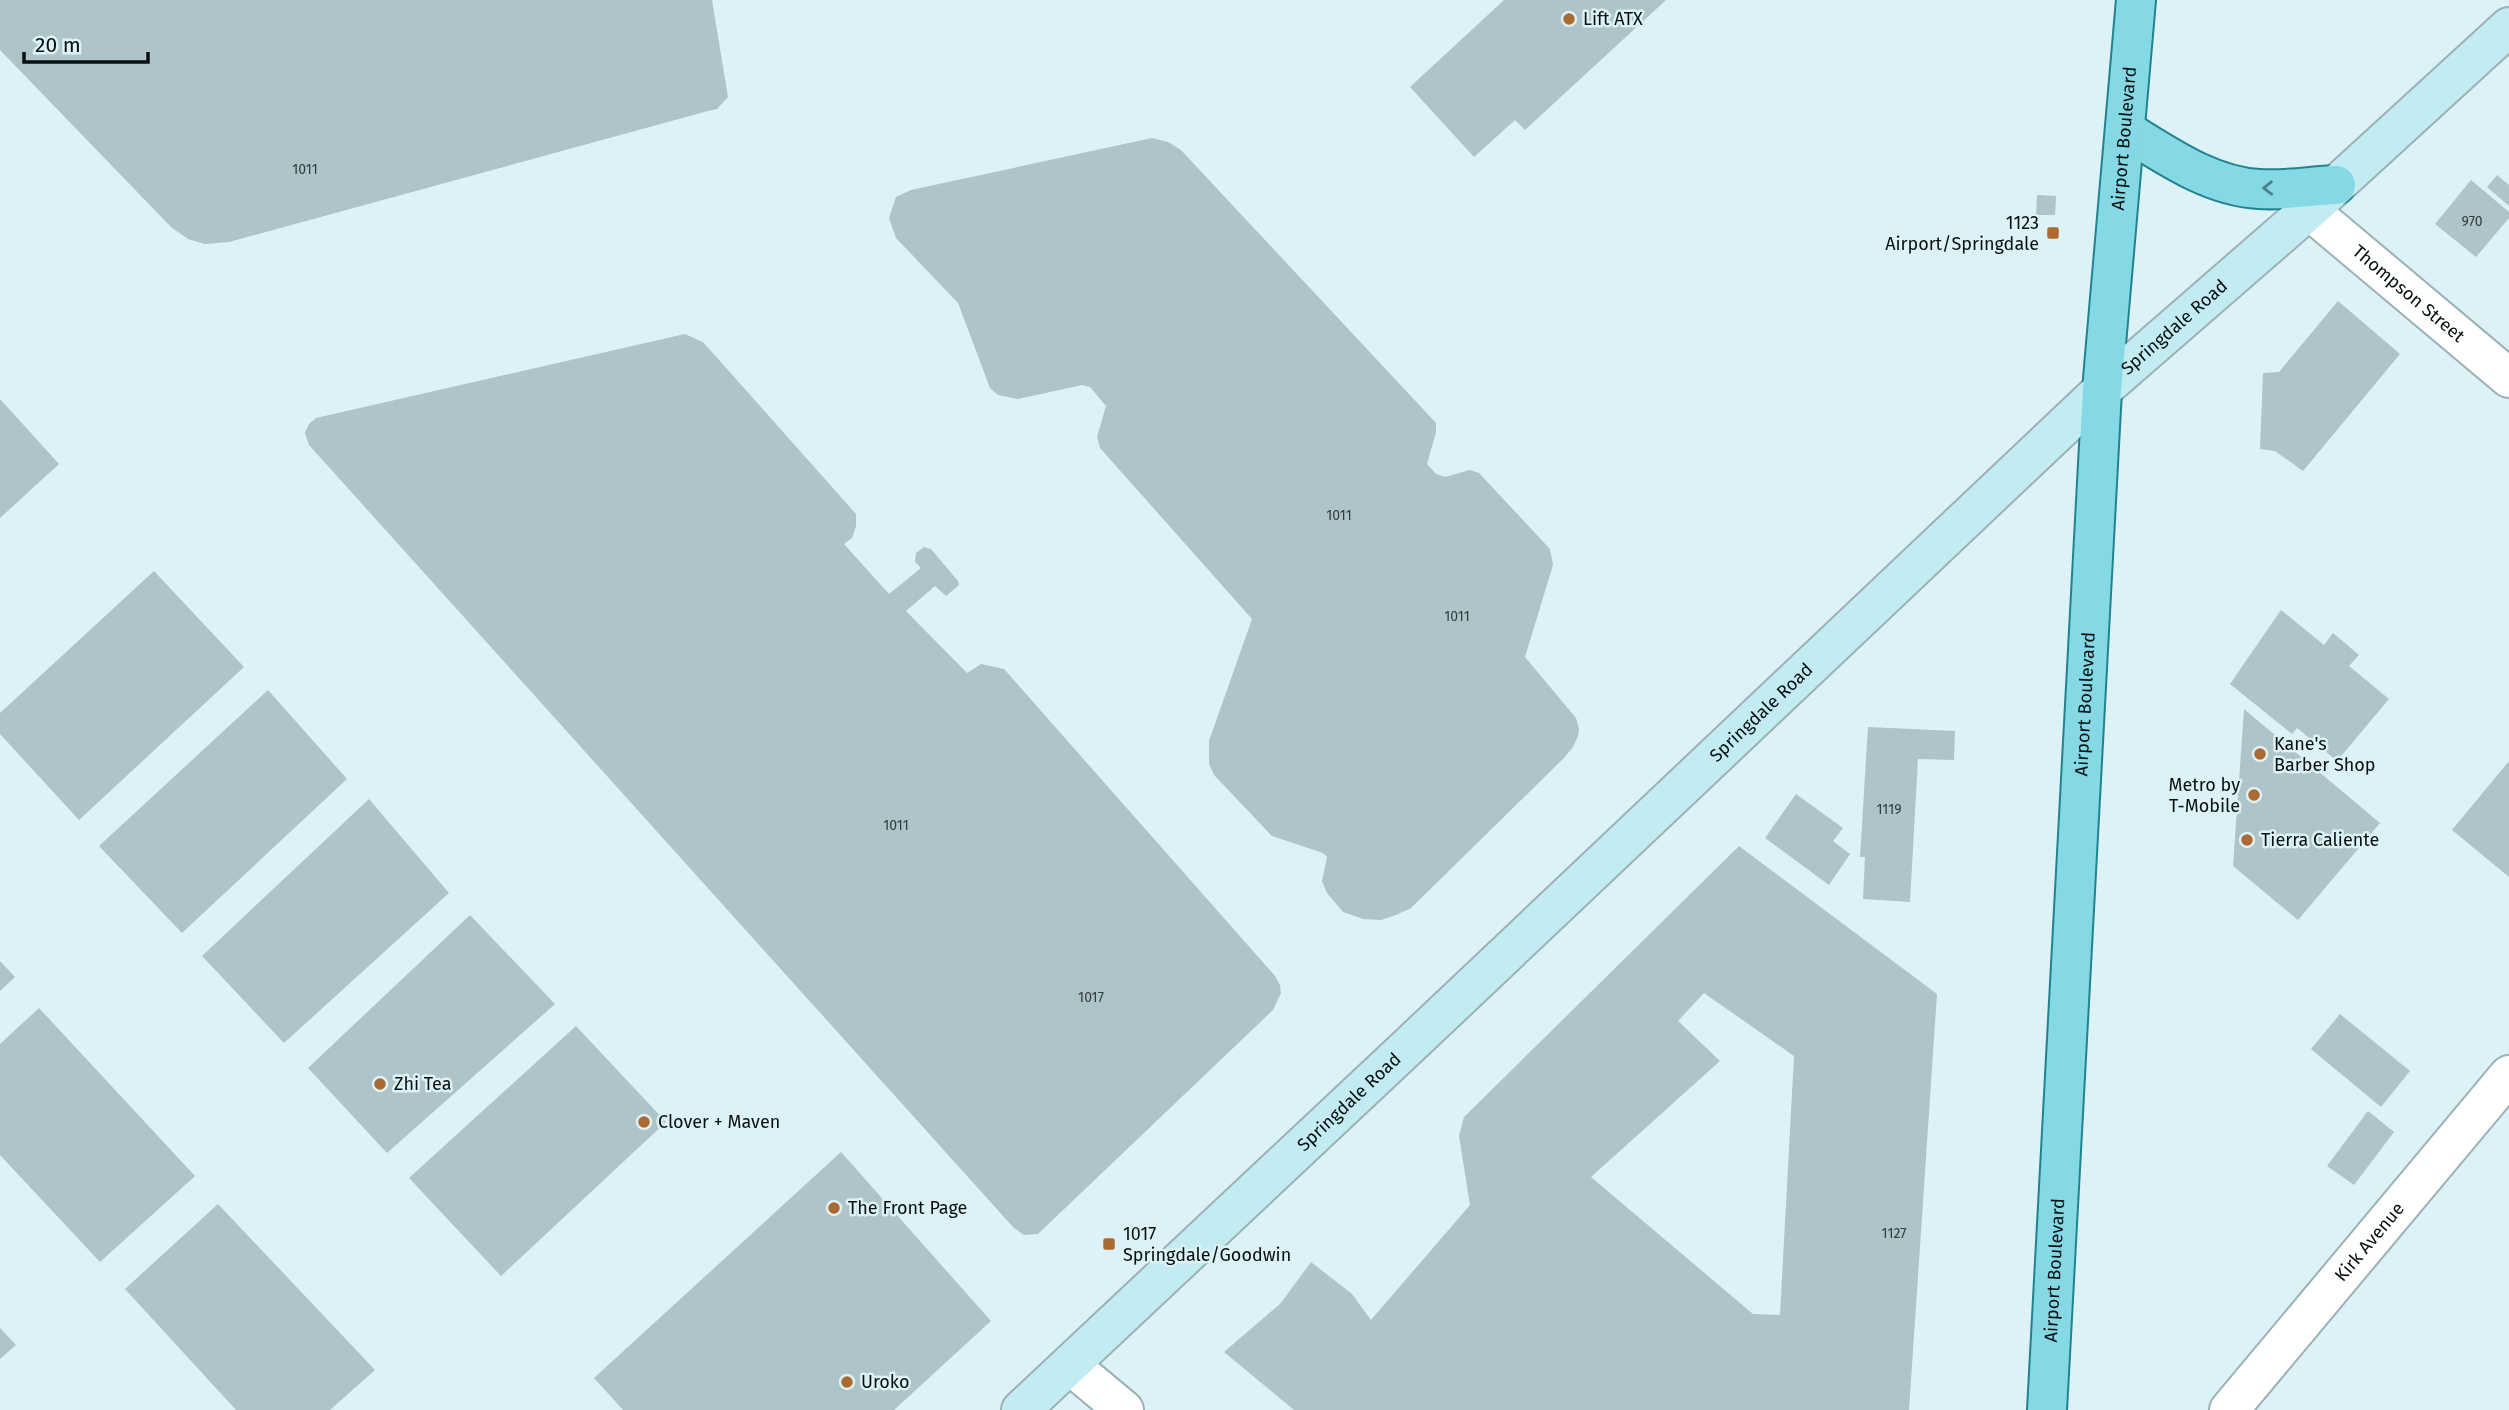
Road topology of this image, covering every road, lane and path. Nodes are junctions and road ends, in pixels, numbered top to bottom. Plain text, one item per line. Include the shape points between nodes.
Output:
1 (2136, 0) edge
2 (2509, 27) edge
3 (2125, 130) junction
4 (2323, 197) junction
5 (2509, 378) edge
6 (2102, 390) junction
7 (2509, 1076) edge
8 (1070, 1365) junction
9 (1021, 1410) edge
10 (1124, 1410) edge
11 (2048, 1410) edge
12 (2228, 1410) edge

1 - 3 main road, Airport Boulevard
2 - 4 main road, Springdale Road
4 -> 3 main road via 2219,181
3 - 6 main road, Airport Boulevard
4 - 5 street, Thompson Street
4 - 6 main road, Springdale Road
6 - 8 main road, Springdale Road
6 - 11 main road, Airport Boulevard
7 - 12 street, Kirk Avenue
8 - 9 main road, Springdale Road
8 - 10 street

